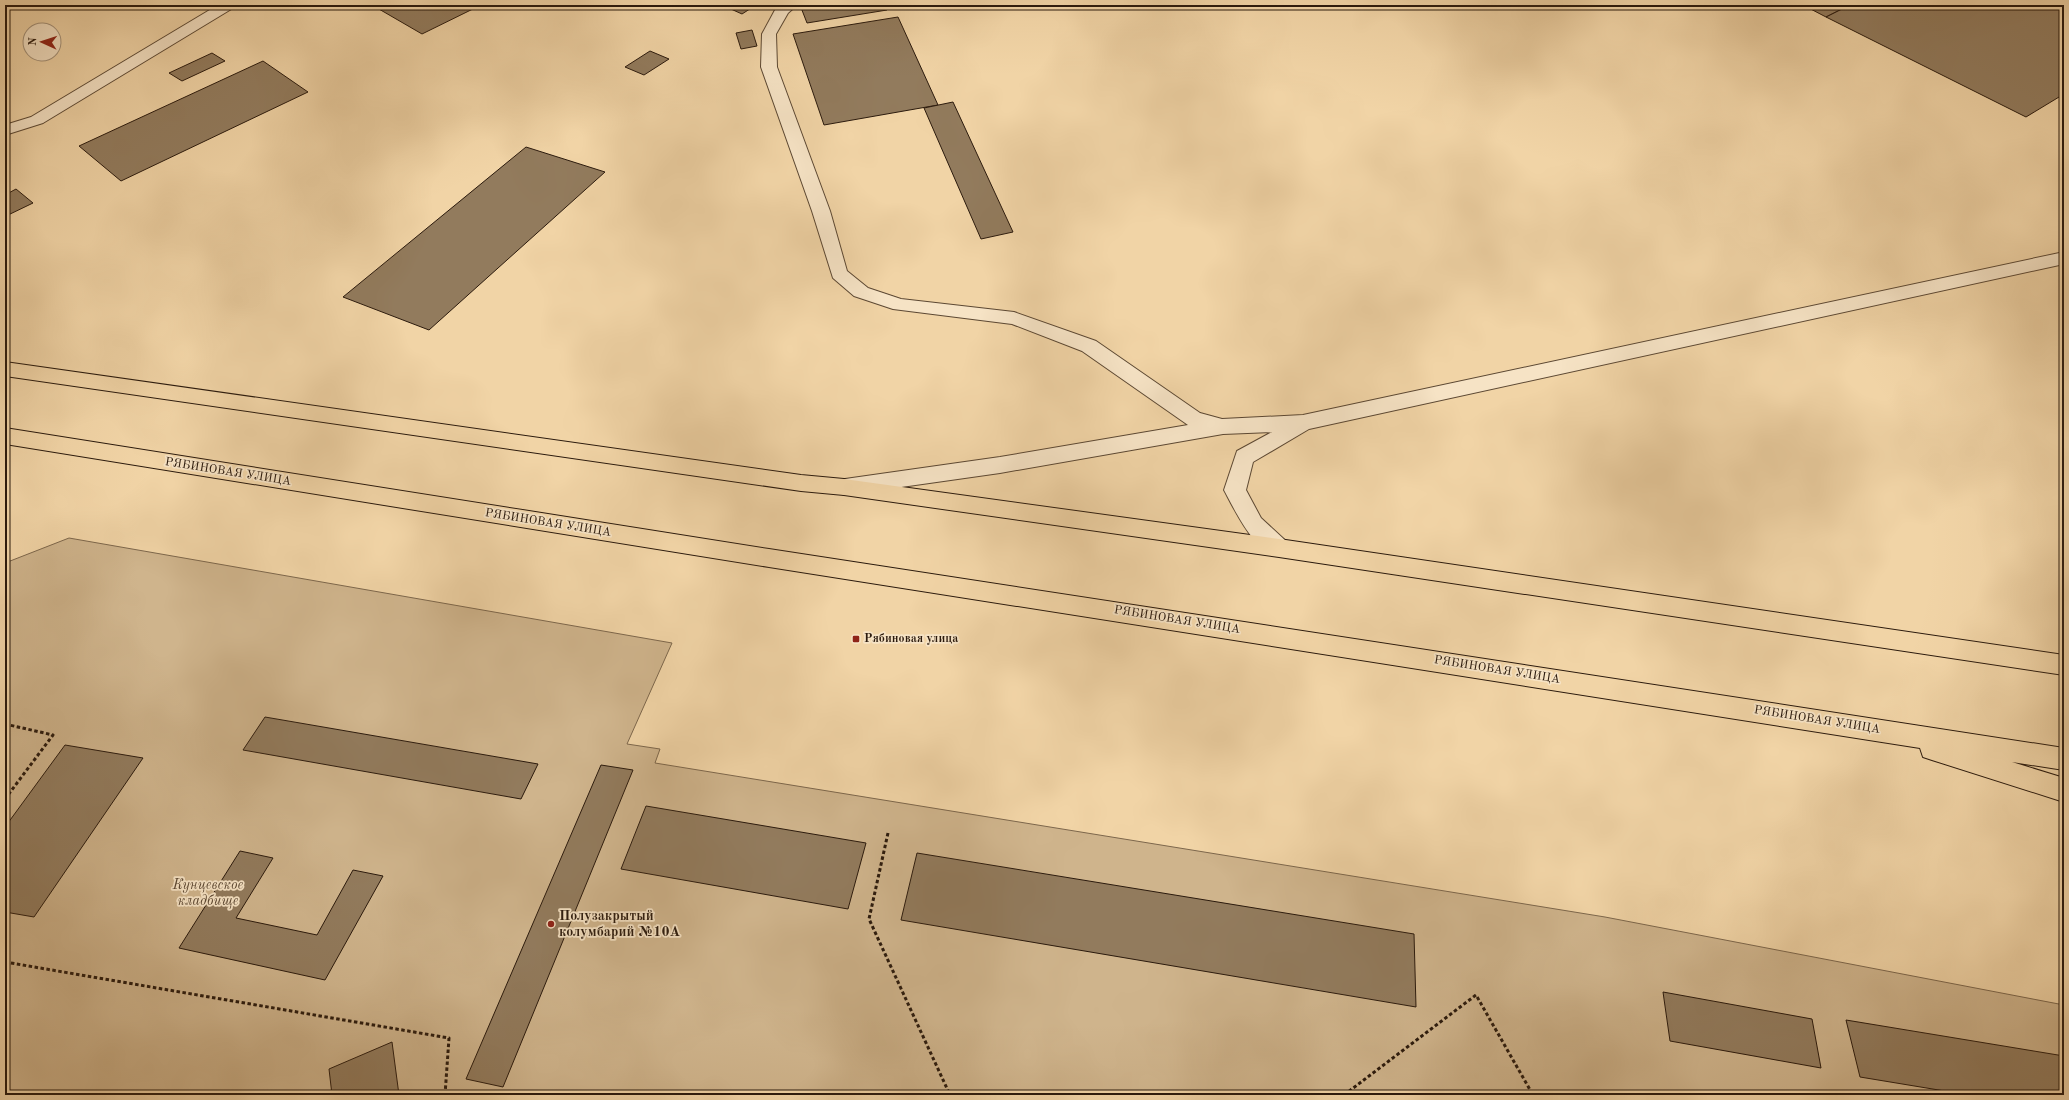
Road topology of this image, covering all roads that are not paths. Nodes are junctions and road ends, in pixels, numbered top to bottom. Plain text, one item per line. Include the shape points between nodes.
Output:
1 (228, 5) edge
2 (790, 5) edge
3 (5, 130) edge
4 (2064, 258) edge
5 (5, 369) edge
6 (1304, 423) junction
7 (1223, 426) junction
8 (5, 436) edge
9 (844, 487) junction
10 (1279, 548) junction
11 (2064, 665) edge
12 (1859, 726) junction
13 (2064, 758) edge
14 (2064, 790) edge

1 - 3 lane via 37,120
2 - 7 lane via 782,10 769,34 769,67 821,211 839,274 861,292 900,305 1014,318 1089,346 1194,419
4 - 6 lane
5 - 9 main road via 801,483
6 - 7 lane
6 - 10 lane via 1244,457 1235,490 1253,524
7 - 9 lane via 1000,465
8 - 12 main road, РЯБИНОВАЯ УЛИЦА via 769,558
9 - 10 main road
10 - 11 main road
12 - 13 main road, РЯБИНОВАЯ УЛИЦА
12 - 14 main road

